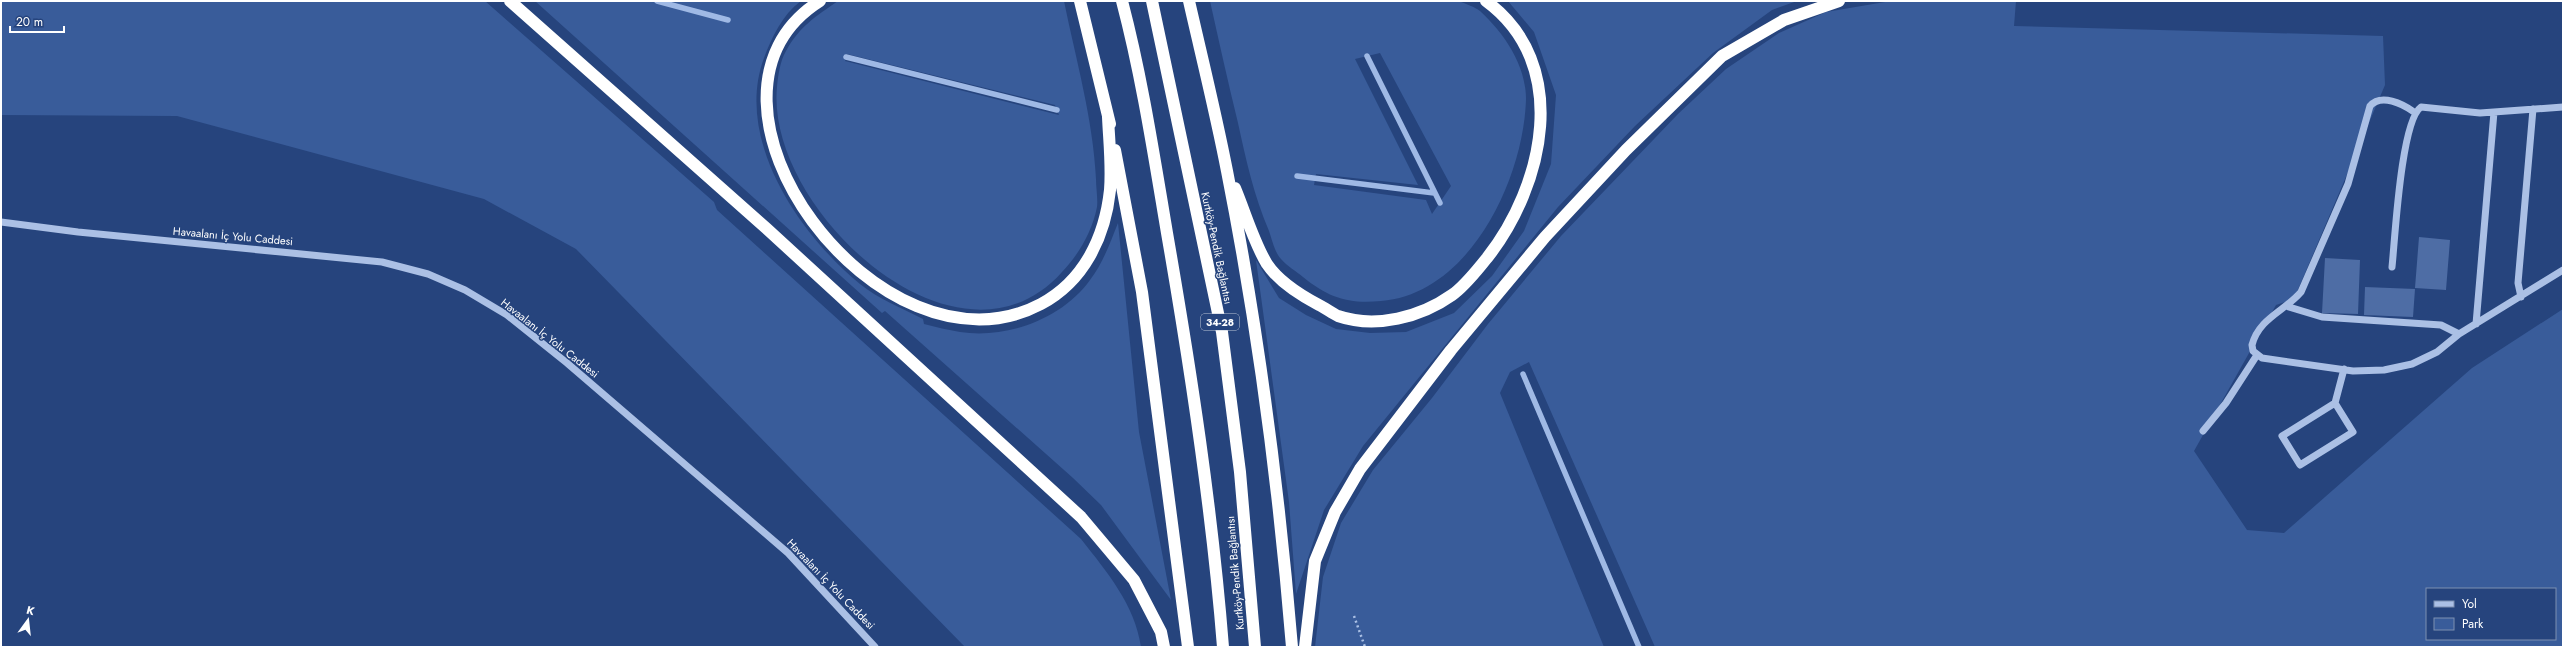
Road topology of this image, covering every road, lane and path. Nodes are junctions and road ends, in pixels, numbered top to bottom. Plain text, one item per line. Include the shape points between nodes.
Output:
1 (510, 1) edge
2 (820, 1) edge
3 (1080, 1) edge
4 (1122, 1) edge
5 (1152, 1) edge
6 (1189, 1) edge
7 (1486, 1) edge
8 (1839, 1) edge
9 (2563, 107) edge
10 (2533, 109) junction
11 (2414, 112) junction
12 (2494, 112) junction
13 (1108, 116) junction
14 (1227, 171) junction
15 (1, 222) edge
16 (2392, 268) dead end
17 (2563, 270) edge
18 (2521, 297) junction
19 (2286, 306) junction
20 (2476, 324) junction
21 (2459, 334) junction
22 (2257, 355) junction
23 (2344, 369) junction
24 (2335, 403) junction
25 (2203, 431) dead end
26 (1354, 616) dead end
27 (876, 647) edge
28 (1164, 647) edge
29 (1188, 647) edge
30 (1223, 647) edge
31 (1255, 647) edge
32 (1292, 647) edge
33 (1305, 647) edge
34 (1365, 647) edge

1 - 28 highway via 766,228 1081,517 1134,580 1161,632
2 - 13 highway via 796,21 780,44 770,72 766,102 772,139 780,164 797,198 819,231 848,263 890,293 920,309 983,321 1022,314 1052,298 1076,278 1092,254 1102,227 1110,189
3 - 13 highway
4 - 30 highway, Kurtköy-Pendik Bağlantısı / 34-28 via 1159,184 1186,340 1207,486
5 - 31 highway, Kurtköy-Pendik Bağlantısı / 34-28 via 1222,332 1240,472
6 - 14 highway
7 - 14 highway via 1507,19 1521,38 1535,67 1541,125 1538,152 1518,210 1500,241 1453,295 1422,311 1396,320 1369,321 1338,316 1300,294 1267,264
8 - 33 highway via 1784,20 1722,56 1626,150 1545,237 1456,344 1360,469 1335,512 1315,561
9 - 10 lane
10 - 12 lane
10 - 18 lane via 2518,283
11 - 12 lane via 2420,107 2453,112
11 - 16 lane via 2406,141
11 - 19 lane via 2402,105 2384,100 2376,101 2370,106 2357,156 2336,213 2301,292
12 - 20 lane
13 - 29 highway via 1142,292
14 - 32 highway via 1261,370 1286,567
15 - 27 lane, Havaalanı İç Yolu Caddesi via 382,262 428,274 465,290 507,315 567,363 788,553
17 - 18 lane
18 - 20 lane
19 - 21 lane via 2322,317 2441,325
19 - 22 lane via 2270,317 2258,331 2252,345
20 - 21 lane
21 - 23 lane via 2437,352 2412,364 2384,370
22 - 23 lane via 2290,363
22 - 25 lane
23 - 24 lane
24 - 24 lane via 2282,436 2300,465 2353,432
26 - 34 path

